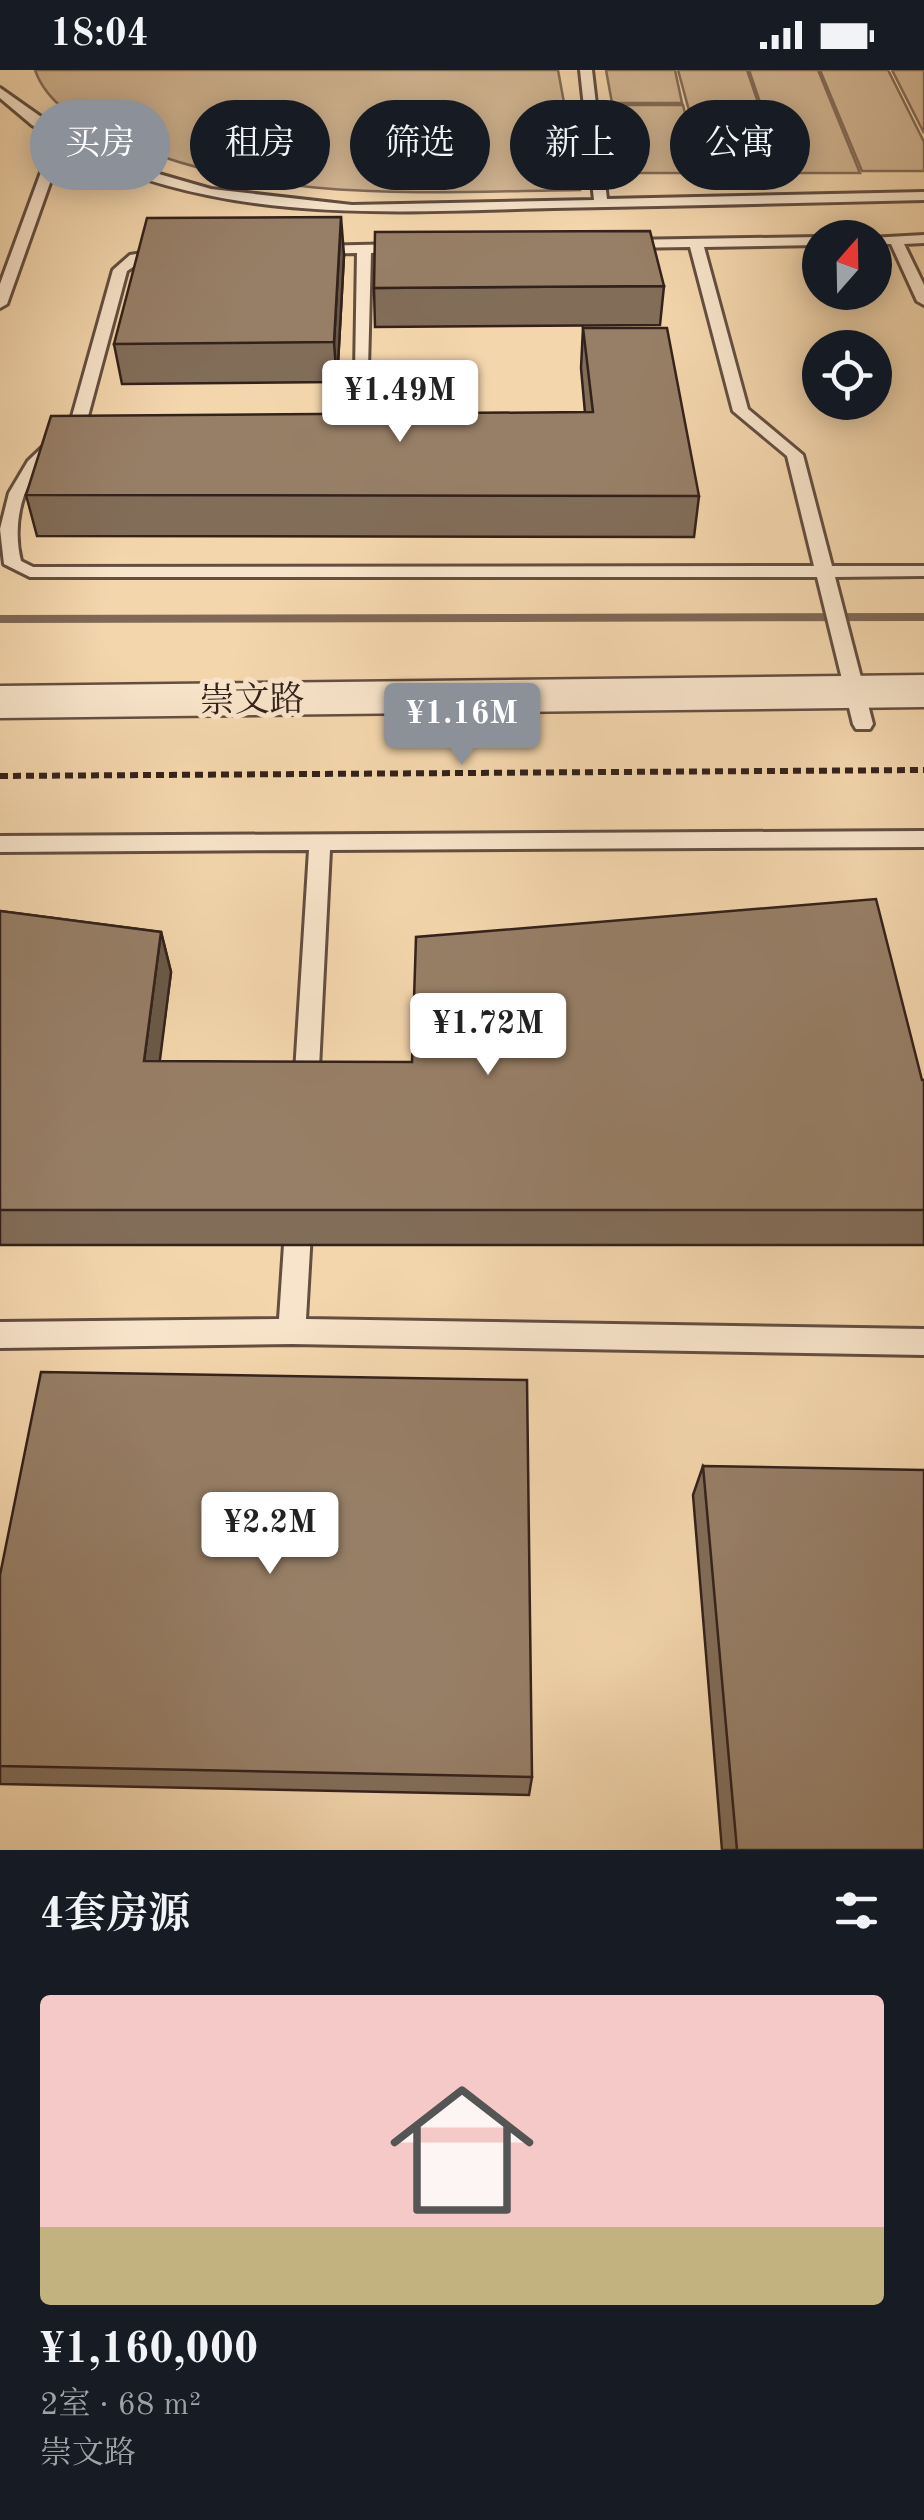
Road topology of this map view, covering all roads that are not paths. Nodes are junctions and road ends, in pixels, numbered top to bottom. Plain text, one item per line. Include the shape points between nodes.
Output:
1 (586, 70) edge
2 (0, 92) edge
3 (30, 121) edge
4 (170, 182) edge
5 (41, 190) edge
6 (924, 196) edge
7 (601, 203) junction
8 (892, 240) edge
9 (896, 240) junction
10 (924, 240) edge
11 (802, 241) edge
12 (696, 243) junction
13 (599, 245) edge
14 (364, 248) junction
15 (423, 248) edge
16 (306, 250) edge
17 (188, 252) edge
18 (924, 301) edge
19 (0, 304) edge
20 (360, 369) dead end
21 (826, 570) junction
22 (924, 571) edge
23 (924, 691) edge
24 (0, 702) edge
25 (859, 708) junction
26 (924, 724) edge
27 (0, 734) edge
28 (924, 839) edge
29 (320, 842) junction
30 (0, 844) edge
31 (304, 1116) edge
32 (300, 1194) edge
33 (292, 1330) junction
34 (0, 1335) edge
35 (924, 1342) edge

1 - 7 lane
2 - 3 lane
4 - 7 lane via 274,206
5 - 19 lane
6 - 7 lane
8 - 9 lane
9 - 10 lane
9 - 18 lane
11 - 12 lane
12 - 13 lane
12 - 21 lane via 741,412 795,456
14 - 15 lane
14 - 16 lane
14 - 20 lane
17 - 21 lane via 149,253 120,270 78,420 70,436 28,470 8,522 13,564 30,572
21 - 22 lane
21 - 25 lane
23 - 25 street, 崇文路
24 - 25 street, 崇文路
25 - 26 street, 崇文路
25 - 27 street, 崇文路
28 - 29 lane
29 - 30 lane
29 - 31 lane
32 - 33 lane
33 - 34 lane
33 - 35 lane

